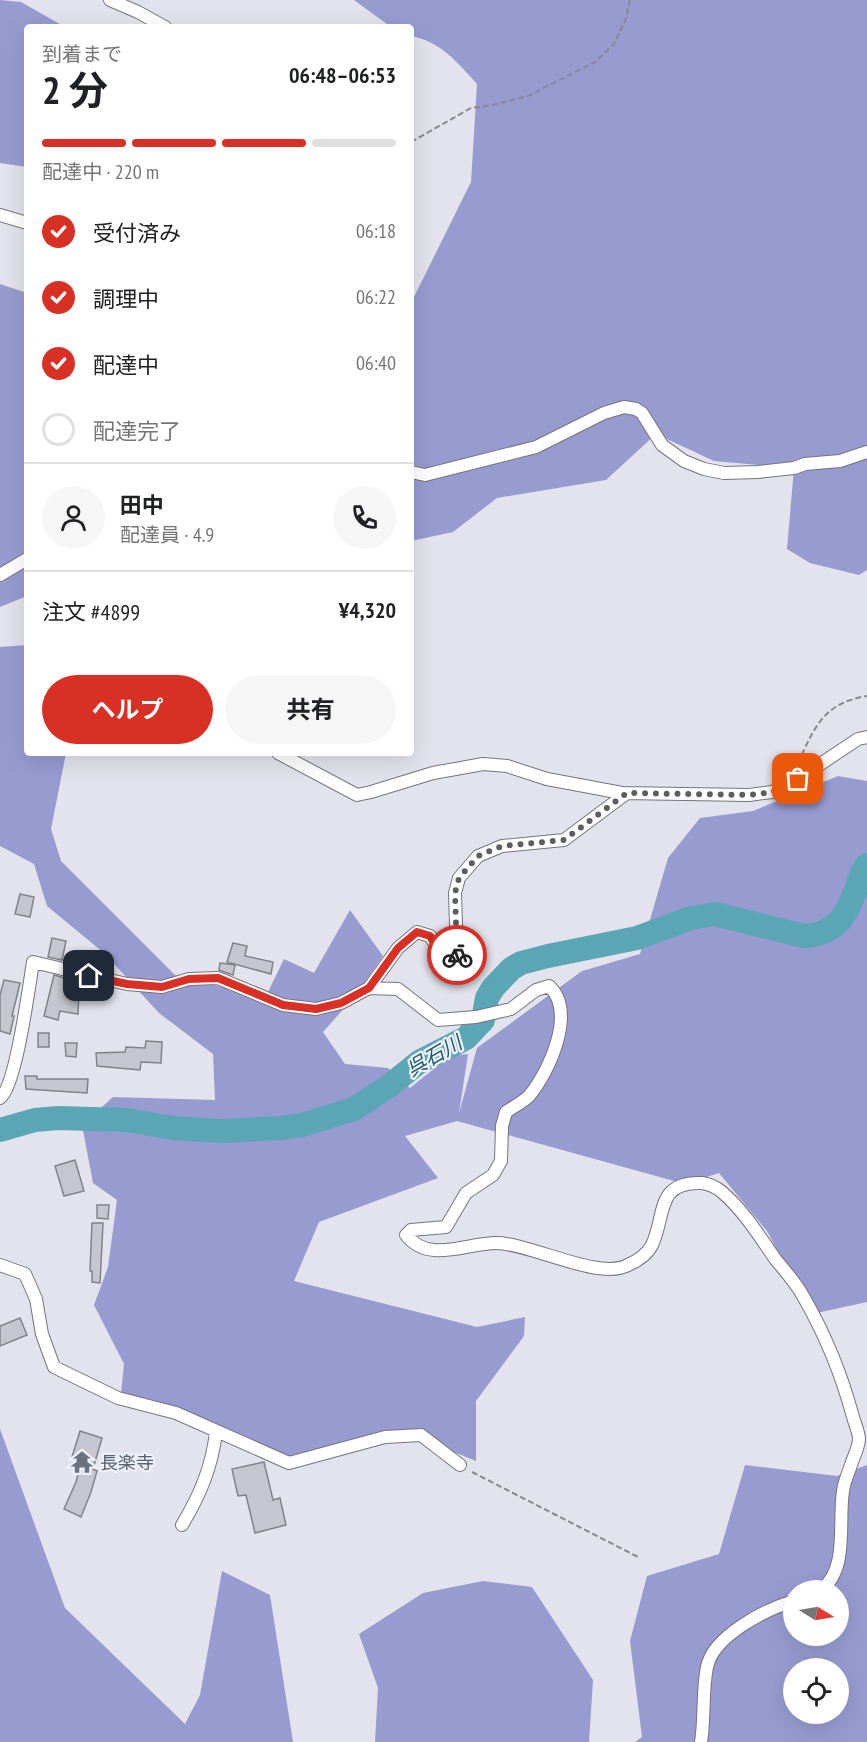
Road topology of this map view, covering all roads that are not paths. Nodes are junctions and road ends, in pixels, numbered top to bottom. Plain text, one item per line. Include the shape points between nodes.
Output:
1 (110, 0) edge
2 (160, 24) edge
3 (0, 215) edge
4 (24, 222) edge
5 (867, 452) edge
6 (414, 473) edge
7 (24, 561) edge
8 (0, 575) edge
9 (867, 737) edge
10 (284, 756) edge
11 (627, 793) junction
12 (369, 988) junction
13 (0, 1098) edge
14 (0, 1265) edge
15 (216, 1432) junction
16 (460, 1465) road end
17 (182, 1525) dead end
18 (831, 1580) edge
19 (783, 1604) edge
20 (701, 1742) edge

1 - 2 street
3 - 4 street
5 - 6 street via 794,468 724,473 684,461 662,445 642,413 629,407 604,413 536,447 425,475
7 - 8 street
9 - 11 street via 772,792
10 - 11 street via 357,795 433,773 483,764
11 - 12 street via 564,840 502,846 478,856 459,878 455,893 457,956 453,964 445,960 430,936 417,932 398,948
12 - 13 street via 341,1003 316,1009 283,1005 218,978 189,979 162,987 127,984 33,962 12,1075
12 - 18 street via 398,989 438,1020 511,1009 536,990 549,986 556,992 561,1015 558,1039 548,1065 528,1097 506,1112 501,1161 494,1175 466,1193 446,1227 411,1230 406,1235 414,1245 453,1251 496,1243 612,1270 625,1267 648,1251 663,1203 670,1192 685,1184 712,1185 743,1214 803,1295 843,1380 859,1440 843,1489 840,1554
14 - 15 street via 25,1274 36,1299 42,1334 54,1367 118,1398 176,1413
15 - 16 street via 289,1463 385,1437 421,1435
15 - 17 street via 206,1481
19 - 20 street via 735,1630 707,1665

